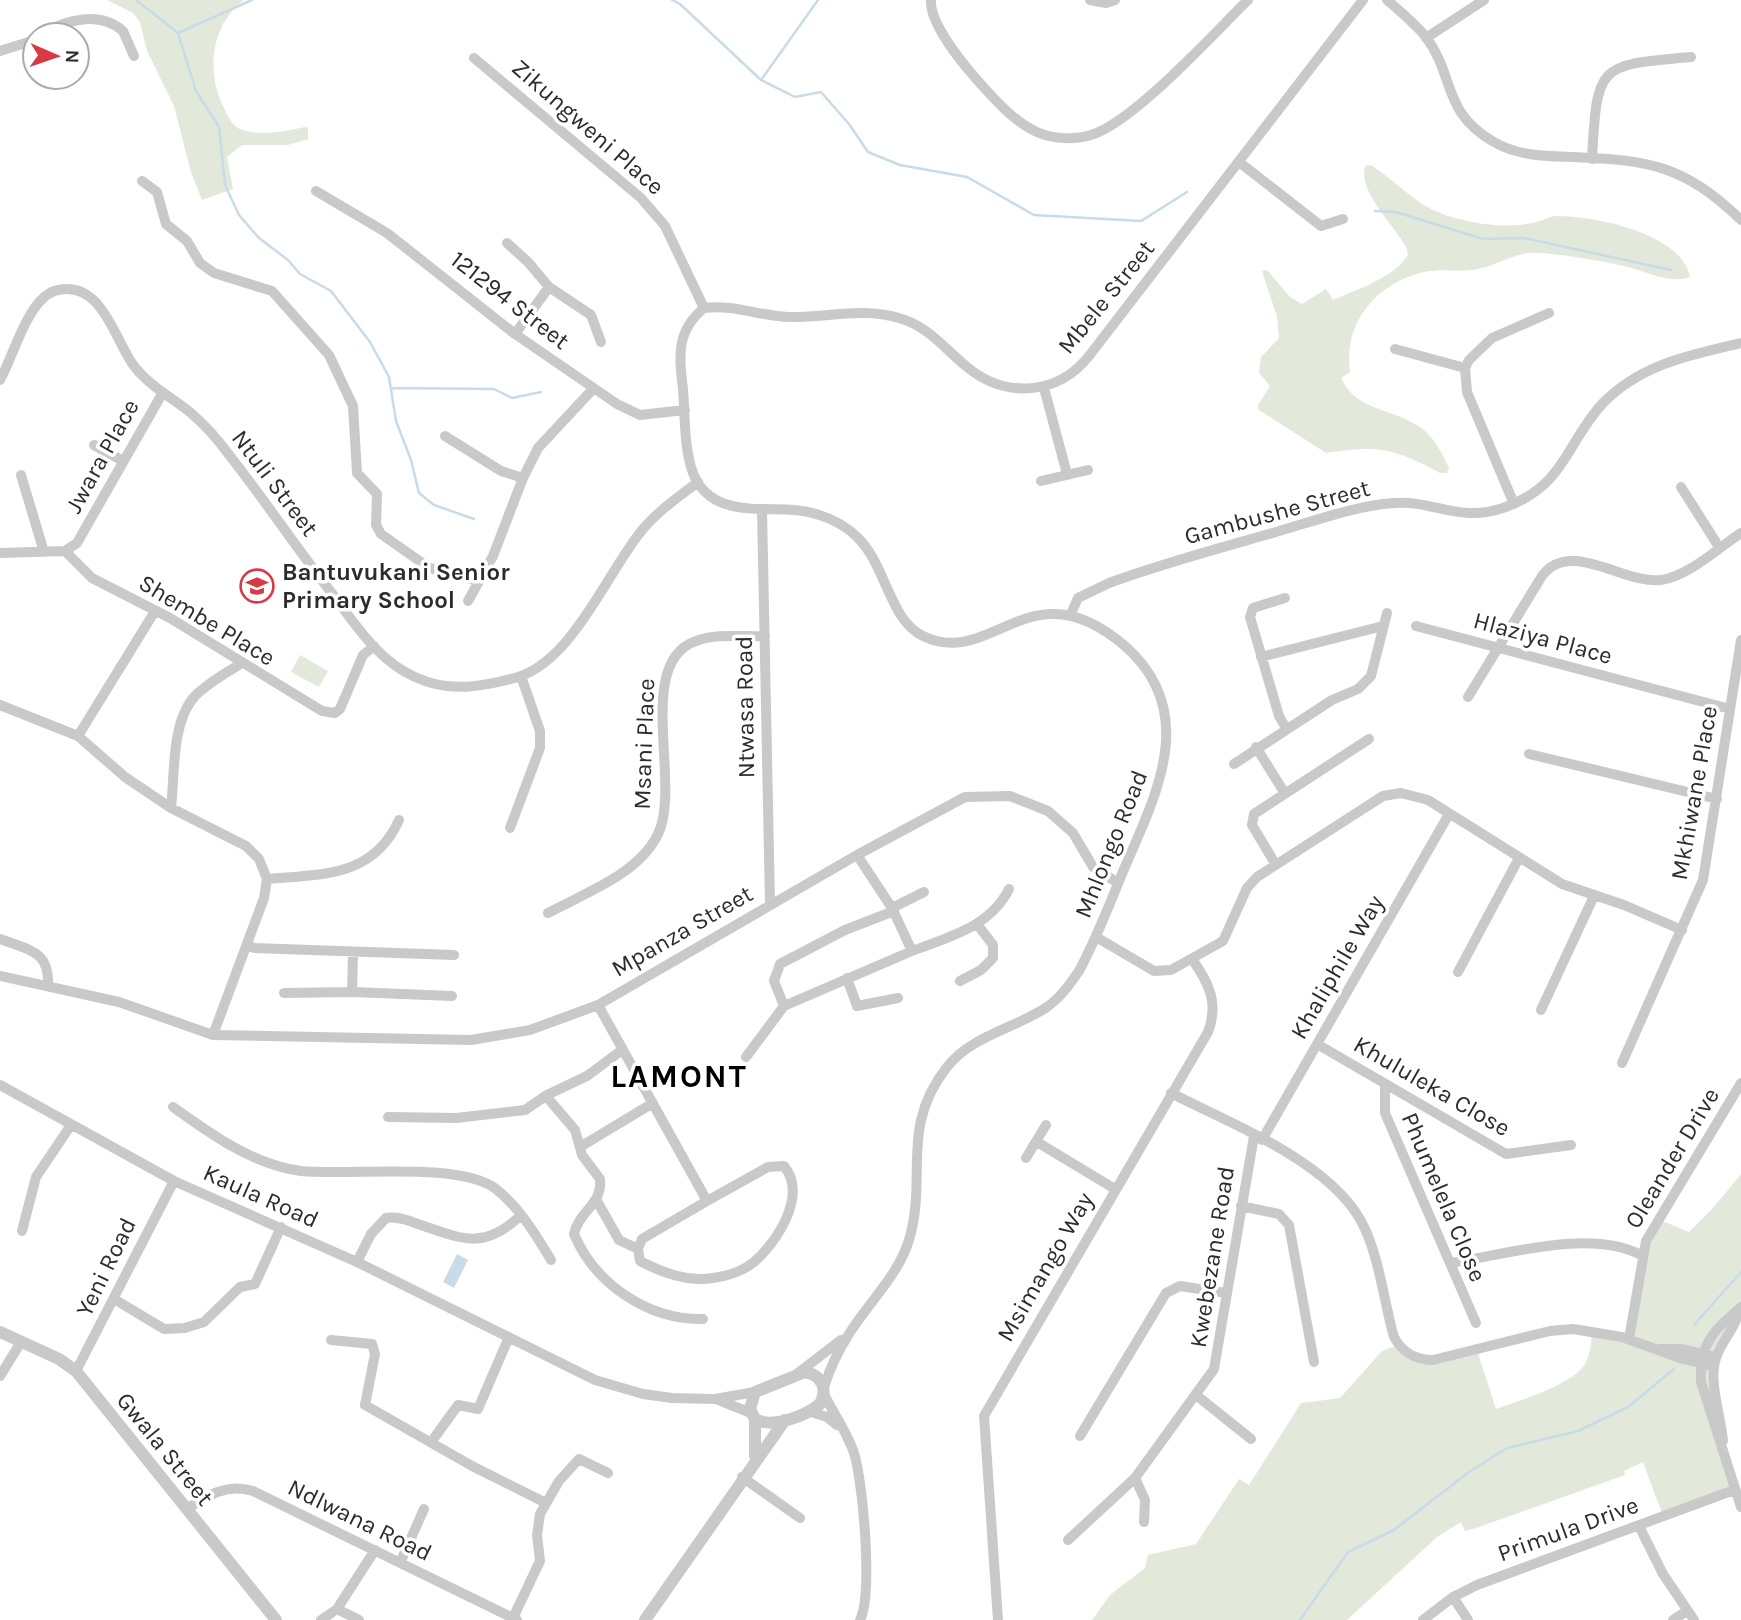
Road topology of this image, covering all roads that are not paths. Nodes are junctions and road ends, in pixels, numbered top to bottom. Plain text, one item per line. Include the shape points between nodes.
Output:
1 (931, 0) edge
2 (1090, 0) edge
3 (1115, 0) edge
4 (1248, 0) edge
5 (1353, 0) edge
6 (1363, 0) edge
7 (1387, 0) edge
8 (1484, 0) edge
9 (1349, 19) junction
10 (67, 21) edge
11 (84, 21) edge
12 (91, 21) edge
13 (1426, 38) junction
14 (21, 44) edge
15 (0, 51) edge
16 (134, 56) dead end
17 (474, 58) dead end
18 (1691, 58) dead end
19 (1592, 159) junction
20 (1239, 162) junction
21 (142, 181) dead end
22 (316, 191) dead end
23 (1343, 219) dead end
24 (1741, 220) edge
25 (507, 243) dead end
26 (548, 286) junction
27 (704, 308) junction
28 (1549, 313) dead end
29 (515, 334) junction
30 (601, 342) dead end
31 (1741, 343) edge
32 (1395, 349) dead end
33 (1465, 368) junction
34 (0, 380) edge
35 (593, 388) junction
36 (1044, 388) junction
37 (162, 394) junction
38 (685, 410) junction
39 (445, 436) dead end
40 (94, 445) dead end
41 (123, 461) junction
42 (1088, 470) dead end
43 (1067, 474) junction
44 (21, 475) dead end
45 (523, 478) junction
46 (1041, 481) dead end
47 (698, 482) junction
48 (1681, 488) dead end
49 (1514, 504) junction
50 (762, 510) junction
51 (1741, 533) edge
52 (1719, 547) junction
53 (65, 551) junction
54 (44, 552) junction
55 (0, 553) edge
56 (479, 580) junction
57 (1285, 598) dead end
58 (468, 601) dead end
59 (155, 611) junction
60 (1387, 612) dead end
61 (1070, 616) junction
62 (1383, 626) junction
63 (1416, 626) dead end
64 (765, 636) junction
65 (1741, 640) edge
66 (373, 646) junction
67 (1500, 649) junction
68 (1261, 657) junction
69 (240, 664) junction
70 (521, 676) junction
71 (1468, 697) dead end
72 (0, 705) edge
73 (1730, 709) junction
74 (1286, 728) junction
75 (78, 736) junction
76 (1369, 739) dead end
77 (1256, 747) junction
78 (1529, 754) dead end
79 (1234, 764) dead end
80 (1284, 792) junction
81 (1717, 799) junction
82 (171, 808) junction
83 (1449, 814) junction
84 (399, 820) dead end
85 (510, 828) dead end
86 (857, 855) junction
87 (1519, 858) junction
88 (1276, 864) junction
89 (267, 878) junction
90 (1118, 883) junction
91 (1009, 889) dead end
92 (924, 892) dead end
93 (1594, 896) junction
94 (770, 904) junction
95 (893, 910) junction
96 (548, 913) dead end
97 (977, 924) junction
98 (1682, 930) junction
99 (1096, 937) junction
100 (0, 939) edge
101 (247, 944) junction
102 (912, 951) junction
103 (353, 954) junction
104 (454, 955) dead end
105 (1192, 959) junction
106 (1458, 972) dead end
107 (0, 976) edge
108 (848, 978) junction
109 (960, 981) dead end
110 (48, 986) junction
111 (284, 992) dead end
112 (352, 992) junction
113 (452, 996) dead end
114 (898, 998) dead end
115 (598, 1005) junction
116 (784, 1006) junction
117 (1542, 1010) dead end
118 (212, 1035) junction
119 (1317, 1044) junction
120 (622, 1050) junction
121 (746, 1057) dead end
122 (1622, 1063) dead end
123 (1741, 1083) edge
124 (0, 1085) edge
125 (1385, 1086) junction
126 (1171, 1093) junction
127 (546, 1096) junction
128 (653, 1103) junction
129 (173, 1107) dead end
130 (388, 1117) dead end
131 (71, 1125) junction
132 (1046, 1125) dead end
133 (1258, 1138) junction
134 (1037, 1142) junction
135 (1571, 1144) dead end
136 (580, 1147) junction
137 (1026, 1158) dead end
138 (174, 1181) junction
139 (1115, 1189) junction
140 (597, 1200) junction
141 (707, 1200) junction
142 (1241, 1206) junction
143 (521, 1215) junction
144 (281, 1227) junction
145 (22, 1231) dead end
146 (638, 1248) junction
147 (1641, 1255) junction
148 (551, 1260) dead end
149 (357, 1262) junction
150 (1450, 1263) junction
151 (1226, 1293) junction
152 (114, 1299) junction
153 (1740, 1308) edge
154 (703, 1319) dead end
155 (1476, 1323) dead end
156 (0, 1332) edge
157 (849, 1333) junction
158 (509, 1337) junction
159 (1629, 1339) junction
160 (331, 1340) dead end
161 (21, 1342) junction
162 (1701, 1358) junction
163 (1314, 1362) dead end
164 (1715, 1362) junction
165 (76, 1371) junction
166 (797, 1373) junction
167 (0, 1376) edge
168 (824, 1391) junction
169 (755, 1392) junction
170 (1196, 1395) junction
171 (715, 1399) junction
172 (808, 1412) junction
173 (753, 1416) junction
174 (785, 1420) junction
175 (843, 1430) junction
176 (1080, 1436) dead end
177 (1251, 1439) dead end
178 (432, 1441) junction
179 (1724, 1454) junction
180 (755, 1460) junction
181 (608, 1473) dead end
182 (742, 1477) junction
183 (1135, 1478) junction
184 (1734, 1490) junction
185 (546, 1503) junction
186 (1741, 1507) edge
187 (187, 1509) junction
188 (424, 1509) dead end
189 (800, 1518) dead end
190 (1144, 1522) dead end
191 (1639, 1525) junction
192 (1068, 1540) dead end
193 (375, 1550) junction
194 (400, 1563) junction
195 (1453, 1597) junction
196 (337, 1609) junction
197 (1687, 1611) junction
198 (515, 1619) edge
199 (276, 1620) edge
200 (321, 1620) edge
201 (359, 1620) edge
202 (645, 1620) edge
203 (860, 1620) edge
204 (998, 1620) edge
205 (1423, 1620) edge
206 (1468, 1620) edge
207 (1672, 1620) edge
208 (1694, 1620) edge

1 - 4 street via 934,19 946,38 996,102 1037,132 1074,138 1092,135 1126,114
2 - 3 street
5 - 9 street
6 - 9 street, Mbele Street
7 - 13 street
8 - 13 street
9 - 20 street, Mbele Street
10 - 11 street
12 - 16 street via 123,32
13 - 19 street via 1458,111 1482,135 1525,154
14 - 15 street
17 - 27 street, Zikungweni Place via 645,202 665,226
18 - 19 street via 1629,62 1607,77 1594,104
19 - 24 street via 1641,162 1684,174
20 - 23 street via 1321,226
20 - 36 street, Mbele Street via 1082,365
21 - 56 street via 159,195 166,224 187,241 200,263 214,273 272,290 329,355 353,406 357,473 377,494 376,525 381,534 428,567
22 - 29 street, 121294 Street via 387,233
25 - 26 street
26 - 29 street
26 - 30 street via 591,315
27 - 36 street via 741,307 786,317 882,313 931,333 967,367 995,383 1024,390
27 - 38 street via 692,318 680,341
28 - 33 street via 1492,338
29 - 35 street, 121294 Street
31 - 49 street, Gambushe Street via 1654,366 1622,387 1601,405 1550,480
32 - 33 street
33 - 49 street via 1466,392
34 - 37 street, Ntuli Street via 34,308 62,289 93,299 133,364
35 - 38 street, 121294 Street via 640,415
35 - 45 street via 538,448
36 - 43 street
37 - 41 street, Jwara Place
37 - 66 street, Ntuli Street via 191,413 229,454
38 - 47 street via 692,472
39 - 45 street via 501,471
40 - 41 street
41 - 53 street, Jwara Place via 87,529
42 - 43 street
43 - 46 street
44 - 54 street
45 - 56 street
47 - 50 street, Mhlongo Road via 726,505
47 - 70 street, Ntuli Street via 641,531 563,644
48 - 52 street
49 - 61 street, Gambushe Street via 1469,513 1404,503 1359,509 1101,586 1078,598
50 - 61 street, Mhlongo Road via 817,514 842,525 878,564 900,615 920,635 936,642 972,642 1042,614
50 - 64 street, Ntwasa Road
51 - 52 street
52 - 67 street via 1679,573 1659,580 1574,561 1552,565
53 - 54 street
53 - 59 street, Shembe Place via 92,578
54 - 55 street
56 - 58 street
57 - 68 street via 1258,605 1251,612
59 - 69 street, Shembe Place
59 - 75 street
60 - 62 street
61 - 90 street, Mhlongo Road via 1116,639 1145,668 1166,723 1162,779
62 - 68 street
62 - 74 street via 1366,684
63 - 67 street, Hlaziya Place
64 - 94 street, Ntwasa Road
64 - 96 street, Msani Place via 697,640 673,658 664,680 666,803 658,834 636,862
65 - 73 street, Mkhiwane Place
66 - 69 street, Shembe Place via 363,655 335,713 322,711
66 - 70 street, Ntuli Street via 417,679 443,686 477,688
67 - 71 street
67 - 73 street, Hlaziya Place
68 - 74 street
69 - 82 street via 205,687 189,704 179,734
70 - 85 street via 540,732 540,748
72 - 75 street
73 - 81 street, Mkhiwane Place
74 - 77 street
75 - 82 street via 125,777
76 - 80 street
77 - 79 street
77 - 80 street
78 - 81 street
80 - 88 street via 1252,818
81 - 98 street, Mkhiwane Place via 1703,880
82 - 89 street via 246,846 259,859
83 - 87 street
83 - 88 street via 1416,794 1383,796
83 - 119 street, Khaliphile Way
84 - 89 street via 379,849 351,869
86 - 90 street, Mpanza Street via 954,802 998,795 1048,811 1073,834 1093,867
86 - 94 street, Mpanza Street
86 - 95 street
87 - 93 street via 1562,884
87 - 106 street
88 - 105 street via 1252,881 1223,942
89 - 101 street
90 - 99 street, Mhlongo Road
91 - 97 street via 998,907
92 - 95 street
93 - 98 street
93 - 117 street
94 - 115 street, Mpanza Street
95 - 102 street
95 - 116 street via 780,964 774,981
97 - 102 street
97 - 109 street via 993,945 993,958
98 - 122 street, Mkhiwane Place
99 - 105 street via 1154,971 1165,972
99 - 157 street, Mhlongo Road via 1079,971 1054,1002 964,1051 934,1086 916,1132 909,1240 897,1266
100 - 110 street via 44,959
101 - 103 street
101 - 118 street
102 - 108 street
103 - 104 street
103 - 112 street
105 - 126 street, Msimango Way via 1207,980 1214,1012 1208,1032
107 - 110 street, Mpanza Street
108 - 114 street via 857,1006
108 - 116 street
110 - 118 street, Mpanza Street via 119,1002
111 - 112 street
112 - 113 street
115 - 118 street, Mpanza Street via 530,1030 471,1040
115 - 120 street
116 - 121 street
119 - 125 street, Khululeka Close
119 - 133 street, Khaliphile Way
120 - 127 street via 580,1080
120 - 128 street
123 - 147 street, Oleander Drive
124 - 131 street, Kaula Road
125 - 135 street, Khululeka Close via 1506,1154
125 - 150 street, Phumelela Close via 1385,1113
126 - 133 street, Kwebezane Road
126 - 139 street, Msimango Way
127 - 130 street via 517,1112 456,1118
127 - 136 street via 575,1130
128 - 136 street
128 - 141 street
129 - 143 street via 225,1144 299,1171 444,1172 495,1188
131 - 138 street, Kaula Road
131 - 145 street via 36,1177
132 - 134 street
133 - 142 street, Kwebezane Road
133 - 159 street via 1322,1175 1356,1212 1370,1240 1394,1337 1408,1353 1433,1360 1566,1329
134 - 137 street
134 - 139 street
136 - 140 street via 600,1179
138 - 144 street, Kaula Road
138 - 152 street, Yeni Road
139 - 204 street, Msimango Way via 984,1416
140 - 146 street via 619,1240
140 - 154 street via 579,1219 574,1234 597,1272 638,1303 673,1316
141 - 146 street via 642,1239
141 - 146 street via 768,1167 781,1164 791,1179 791,1199 782,1228 747,1267 693,1280 668,1275 640,1261
142 - 151 street, Kwebezane Road
142 - 163 street via 1279,1214 1289,1225
143 - 148 street
143 - 149 street via 499,1235 475,1239 386,1218 375,1228
144 - 149 street, Kaula Road
144 - 152 street via 255,1284 240,1287 197,1326 164,1329
147 - 150 street via 1599,1244
147 - 159 street, Oleander Drive
149 - 158 street, Kaula Road
150 - 155 street, Phumelela Close
151 - 170 street, Kwebezane Road via 1216,1362
151 - 176 street via 1180,1286 1166,1293
152 - 165 street, Yeni Road
153 - 162 street via 1722,1322
153 - 164 street via 1736,1327
156 - 161 street, Gwala Street
157 - 166 street, Mhlongo Road
157 - 168 street, Mhlongo Road
158 - 171 street, Kaula Road via 612,1386 658,1397
158 - 178 street via 478,1409 458,1405
159 - 162 street
160 - 178 street via 372,1344 375,1354 365,1405
161 - 165 street, Gwala Street
161 - 167 street
162 - 164 street
162 - 179 street via 1701,1382
164 - 179 street
165 - 187 street, Gwala Street
166 - 168 street via 813,1374
166 - 169 street
168 - 172 street via 820,1404
168 - 175 street
169 - 171 street, Kaula Road
169 - 173 street
170 - 177 street
170 - 183 street, Kwebezane Road
171 - 173 street, Kaula Road
172 - 174 street
172 - 175 street via 827,1417
173 - 174 street via 766,1423
173 - 180 street
174 - 180 street
175 - 203 street via 859,1475 868,1585
178 - 185 street
179 - 184 street
180 - 182 street
181 - 185 street, Ndlwana Road via 579,1459
182 - 189 street
182 - 202 street
183 - 190 street via 1145,1500
183 - 192 street, Kwebezane Road
184 - 186 street
184 - 191 street, Primula Drive
185 - 198 street, Ndlwana Road via 538,1523 540,1561
187 - 193 street, Ndlwana Road via 215,1492 245,1489
187 - 199 street, Gwala Street
188 - 194 street
191 - 195 street, Primula Drive
191 - 197 street
193 - 194 street, Ndlwana Road
193 - 196 street
194 - 198 street, Ndlwana Road
195 - 205 street, Primula Drive
195 - 206 street
196 - 200 street
196 - 201 street
197 - 207 street
197 - 208 street

